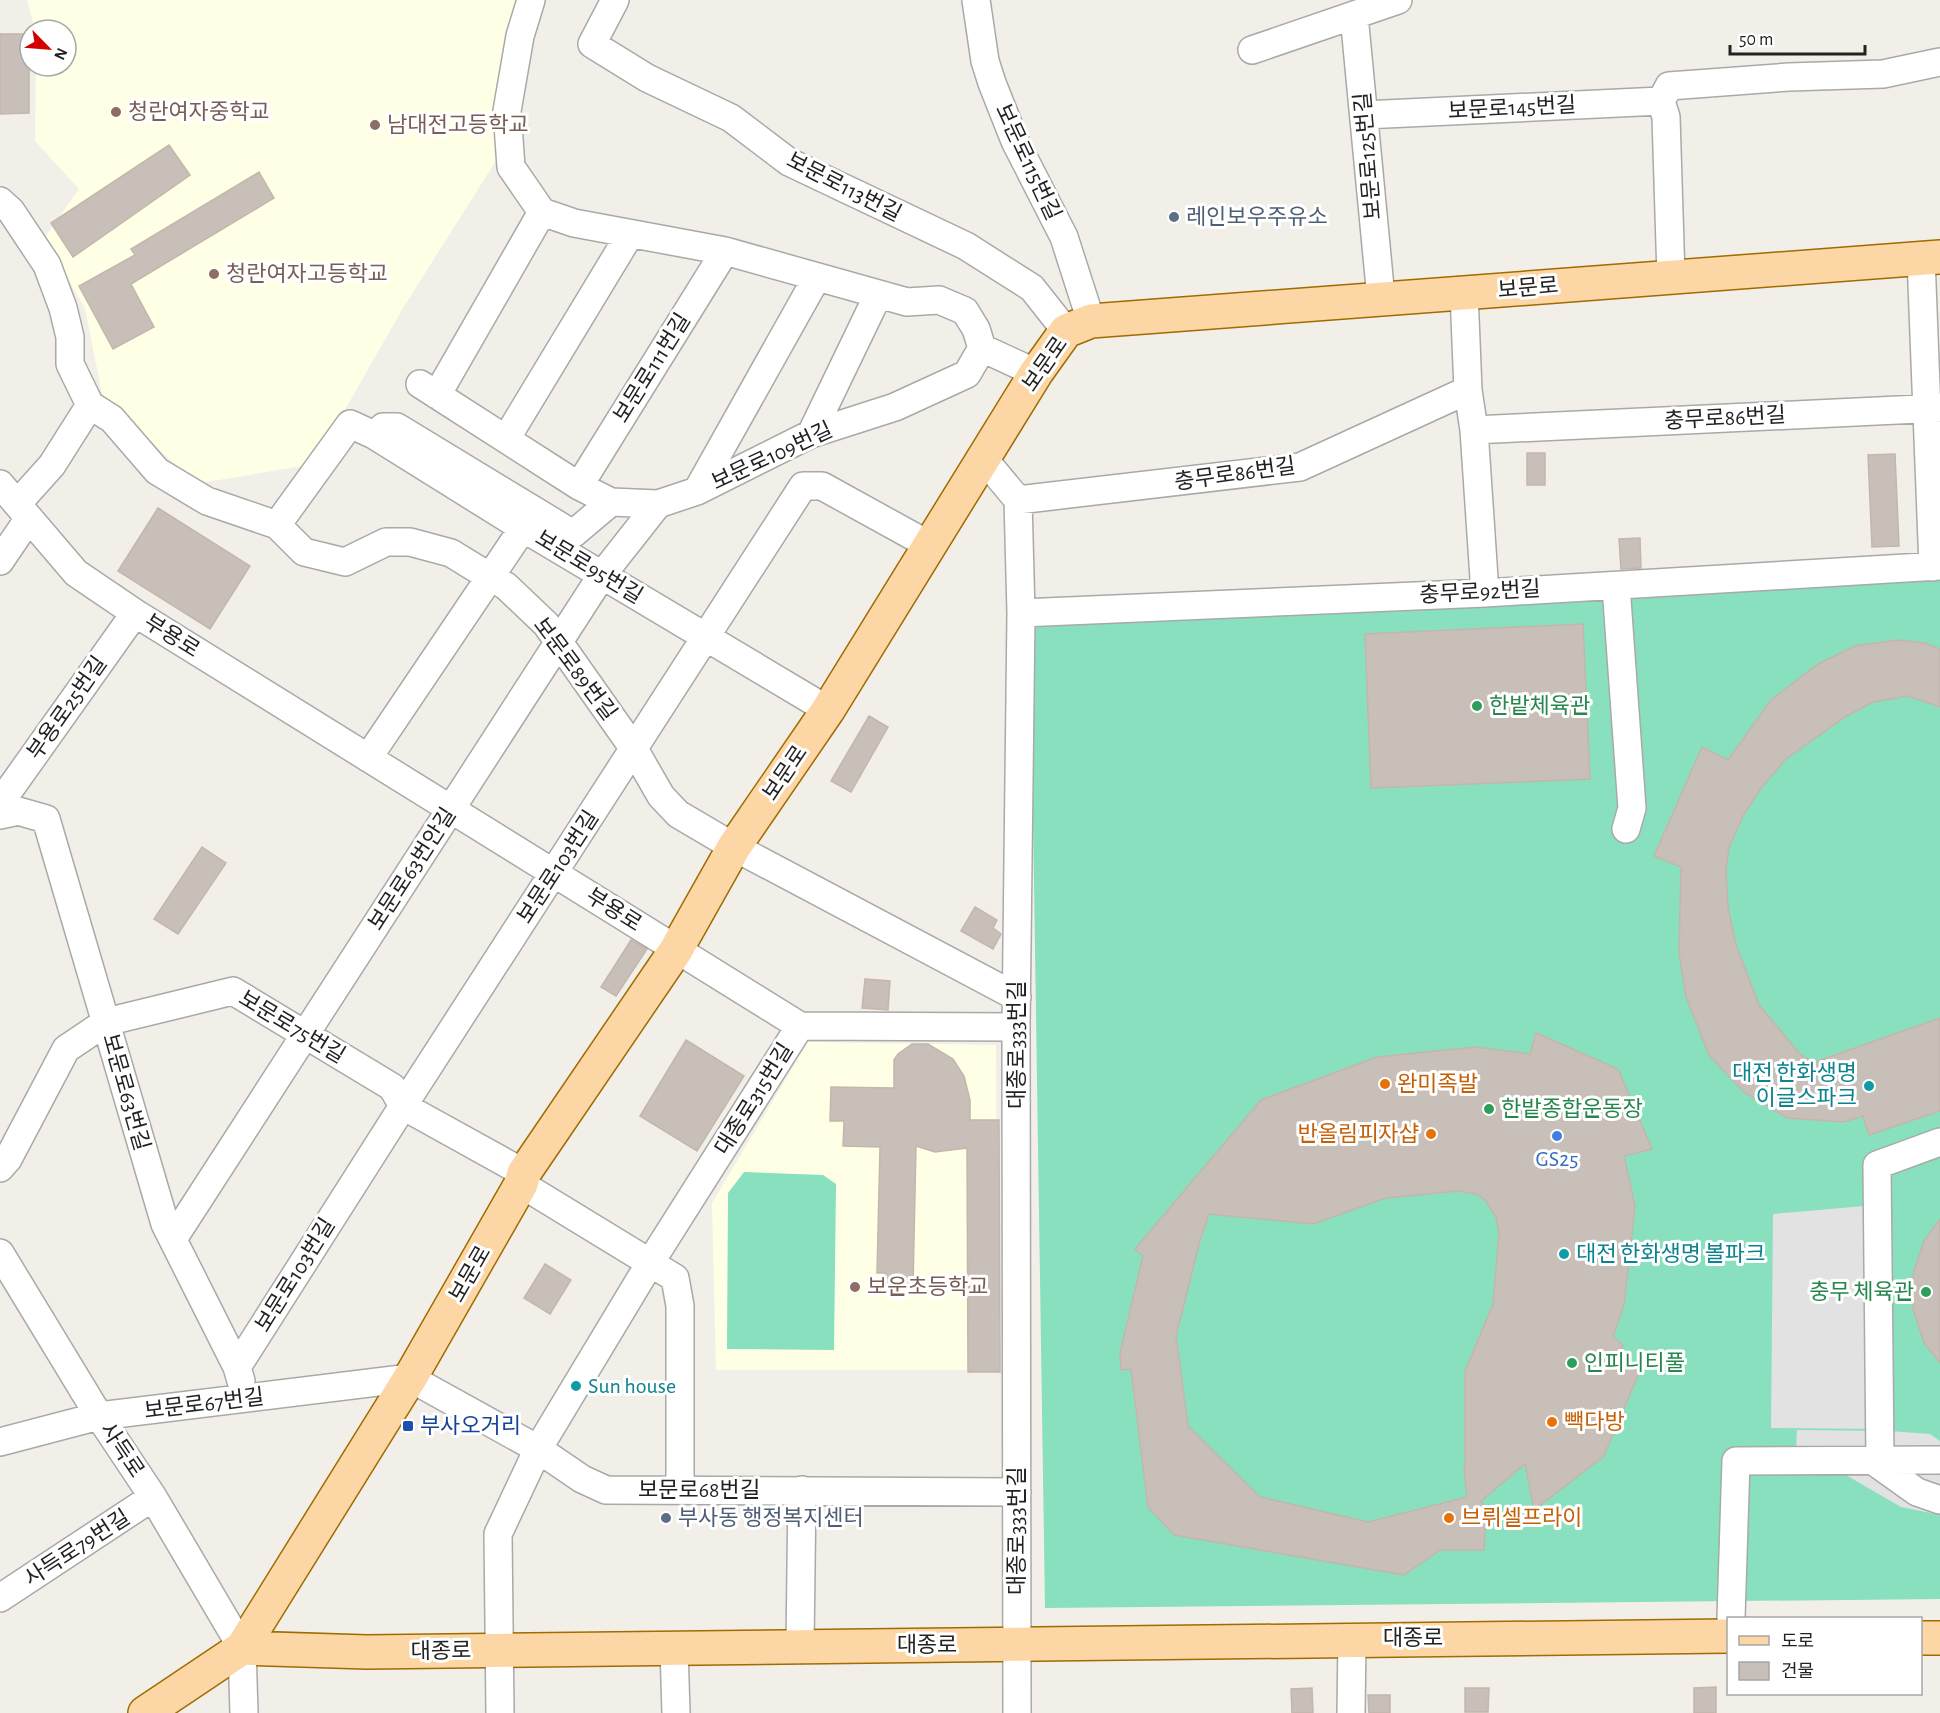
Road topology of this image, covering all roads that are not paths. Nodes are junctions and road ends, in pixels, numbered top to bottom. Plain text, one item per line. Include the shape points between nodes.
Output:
1 (531, 0) edge
2 (615, 0) edge
3 (976, 0) edge
4 (1398, 0) edge
5 (1354, 15) junction
6 (1252, 50) dead end
7 (1940, 62) edge
8 (1664, 109) junction
9 (1364, 115) junction
10 (0, 201) edge
11 (542, 212) junction
12 (630, 234) junction
13 (725, 251) junction
14 (1931, 257) edge
15 (817, 277) junction
16 (1671, 277) junction
17 (1464, 293) junction
18 (878, 295) junction
19 (1381, 298) junction
20 (1078, 326) junction
21 (982, 348) junction
22 (1036, 373) junction
23 (1468, 390) junction
24 (90, 405) junction
25 (1934, 408) edge
26 (1474, 430) junction
27 (811, 434) junction
28 (374, 435) junction
29 (506, 439) junction
30 (983, 458) junction
31 (579, 486) junction
32 (697, 491) junction
33 (1018, 500) junction
34 (16, 502) edge
35 (612, 502) junction
36 (658, 504) junction
37 (277, 525) junction
38 (523, 528) junction
39 (929, 545) junction
40 (0, 561) edge
41 (1937, 567) edge
42 (602, 575) junction
43 (490, 577) junction
44 (1616, 586) junction
45 (1485, 592) junction
46 (135, 613) junction
47 (1021, 613) junction
48 (705, 637) junction
49 (558, 642) junction
50 (828, 710) junction
51 (634, 749) junction
52 (368, 758) junction
53 (0, 803) edge
54 (451, 809) junction
55 (0, 815) edge
56 (1626, 829) dead end
57 (734, 847) junction
58 (555, 873) junction
59 (676, 950) junction
60 (1017, 997) junction
61 (106, 1022) junction
62 (800, 1026) junction
63 (1016, 1027) junction
64 (306, 1035) junction
65 (402, 1106) junction
66 (1940, 1142) edge
67 (0, 1168) edge
68 (522, 1179) junction
69 (172, 1239) junction
70 (0, 1253) edge
71 (651, 1263) junction
72 (237, 1367) junction
73 (410, 1378) junction
74 (247, 1399) junction
75 (99, 1416) junction
76 (0, 1442) edge
77 (538, 1449) junction
78 (1876, 1460) junction
79 (1940, 1460) edge
80 (680, 1490) junction
81 (802, 1490) junction
82 (1017, 1492) junction
83 (153, 1497) junction
84 (1940, 1500) edge
85 (0, 1598) edge
86 (1731, 1617) edge
87 (1727, 1636) edge
88 (1922, 1638) edge
89 (1940, 1638) edge
90 (1352, 1639) junction
91 (1017, 1645) junction
92 (800, 1646) junction
93 (242, 1648) junction
94 (674, 1648) junction
95 (499, 1650) junction
96 (145, 1713) edge
97 (244, 1713) edge
98 (500, 1713) edge
99 (676, 1713) edge
100 (1017, 1713) edge
101 (1351, 1713) edge

1 - 11 street via 520,36 507,111 511,167
2 - 20 street, 보문로113번길 via 592,44 647,78 730,118 789,162 966,246 1032,288
3 - 20 street, 보문로115번길 via 992,83 1015,141 1064,237
4 - 5 street
5 - 6 street
5 - 9 street, 보문로125번길
7 - 8 street via 1883,74 1789,76 1669,86
8 - 9 street, 보문로145번길
8 - 16 street
9 - 19 street, 보문로125번길
10 - 24 street, 보문로89번길 via 47,265 70,337 70,364
11 - 12 street
11 - 29 street, 보문로109번길 via 429,390
12 - 13 street
12 - 29 street
13 - 15 street
13 - 31 street, 보문로111번길
14 - 16 main road, 보문로
14 - 25 street
15 - 18 street
15 - 32 street
16 - 17 main road, 보문로
17 - 19 main road, 보문로
17 - 23 street
18 - 21 street via 907,302 939,300 965,311
18 - 27 street
19 - 20 main road, 보문로
20 - 22 main road, 보문로
21 - 22 street
21 - 27 street, 보문로109번길 via 968,374 895,407
22 - 30 main road, 보문로
23 - 26 street
23 - 33 street, 충무로86번길 via 1300,467
24 - 34 street via 52,465
24 - 37 street, 보문로89번길 via 112,419 157,471 207,501
25 - 26 street, 충무로86번길
25 - 41 street
26 - 45 street
27 - 32 street, 보문로109번길
28 - 35 street via 383,427 397,427 573,534
28 - 37 street, 보문로95번길 via 350,424
28 - 38 street, 보문로95번길
29 - 31 street, 보문로109번길
30 - 33 street
30 - 39 main road, 보문로
31 - 35 street, 보문로109번길
32 - 36 street, 보문로109번길
33 - 47 street, 대종로333번길
34 - 40 street
34 - 46 street, 부용로 via 76,573
35 - 36 street, 보문로109번길
36 - 42 street, 보문로63번안길
37 - 43 street, 보문로89번길 via 303,552 345,562 386,542 410,542 451,554
38 - 42 street, 보문로95번길
38 - 43 street
39 - 48 street, 보문로103번길 via 822,486 803,486
39 - 50 main road, 보문로
41 - 44 street, 충무로92번길
42 - 48 street, 보문로95번길
42 - 49 street, 보문로63번안길
43 - 49 street, 보문로89번길 via 506,586 546,624
43 - 52 street
44 - 45 street, 충무로92번길
44 - 56 street via 1632,808
45 - 47 street, 충무로92번길
46 - 52 street, 부용로
46 - 53 street, 부용로25번길
47 - 60 street, 대종로333번길
48 - 50 street, 보문로95번길
48 - 51 street, 보문로103번길
49 - 51 street, 보문로89번길
49 - 54 street, 보문로63번안길
50 - 57 main road, 보문로
51 - 57 street, 보문로89번길 via 661,796 678,814
51 - 58 street, 보문로103번길
52 - 54 street, 부용로
54 - 58 street, 부용로
54 - 64 street, 보문로63번안길
55 - 61 street, 보문로63번길 via 18,811 46,819
57 - 59 main road, 보문로
57 - 60 street
58 - 59 street, 부용로
58 - 65 street, 보문로103번길
59 - 62 street, 부용로
59 - 68 main road, 보문로
60 - 63 street, 대종로333번길
61 - 64 street, 보문로75번길 via 233,991
61 - 67 street, 보문로75번길 via 66,1048
61 - 69 street, 보문로63번길
62 - 63 street, 대종로315번길
62 - 71 street, 대종로315번길
63 - 82 street, 대종로333번길
64 - 65 street, 보문로75번길 via 392,1088
64 - 69 street, 보문로63번안길
65 - 68 street, 보문로75번길
65 - 72 street, 보문로103번길
66 - 78 street via 1877,1165
68 - 71 street, 보문로75번길
68 - 73 main road, 보문로
69 - 72 street, 보문로63번길
70 - 75 street, 사득로
71 - 77 street, 대종로315번길
71 - 80 street via 675,1278 680,1306
72 - 74 street, 보문로63번길
73 - 74 street, 보문로67번길
73 - 77 street, 보문로68번길
73 - 93 main road, 보문로
74 - 75 street, 보문로67번길
75 - 76 street, 보문로67번길
75 - 83 street, 사득로
77 - 80 street, 보문로68번길 via 606,1490
77 - 95 street, 대종로315번길 via 498,1534
78 - 79 street
78 - 84 street via 1917,1492
78 - 86 street via 1736,1461
80 - 81 street, 보문로68번길
81 - 82 street, 보문로68번길
81 - 92 street
82 - 91 street, 대종로333번길
83 - 85 street, 사득로79번길
83 - 93 street, 사득로
87 - 90 main road, 대종로
88 - 89 main road
90 - 91 main road, 대종로
90 - 101 street
91 - 92 main road, 대종로
91 - 100 street, 대종로333번길
92 - 94 main road, 대종로
93 - 95 main road, 대종로 via 367,1652
93 - 96 main road
93 - 97 street
94 - 95 main road, 대종로
94 - 99 street
95 - 98 street, 대종로315번길

